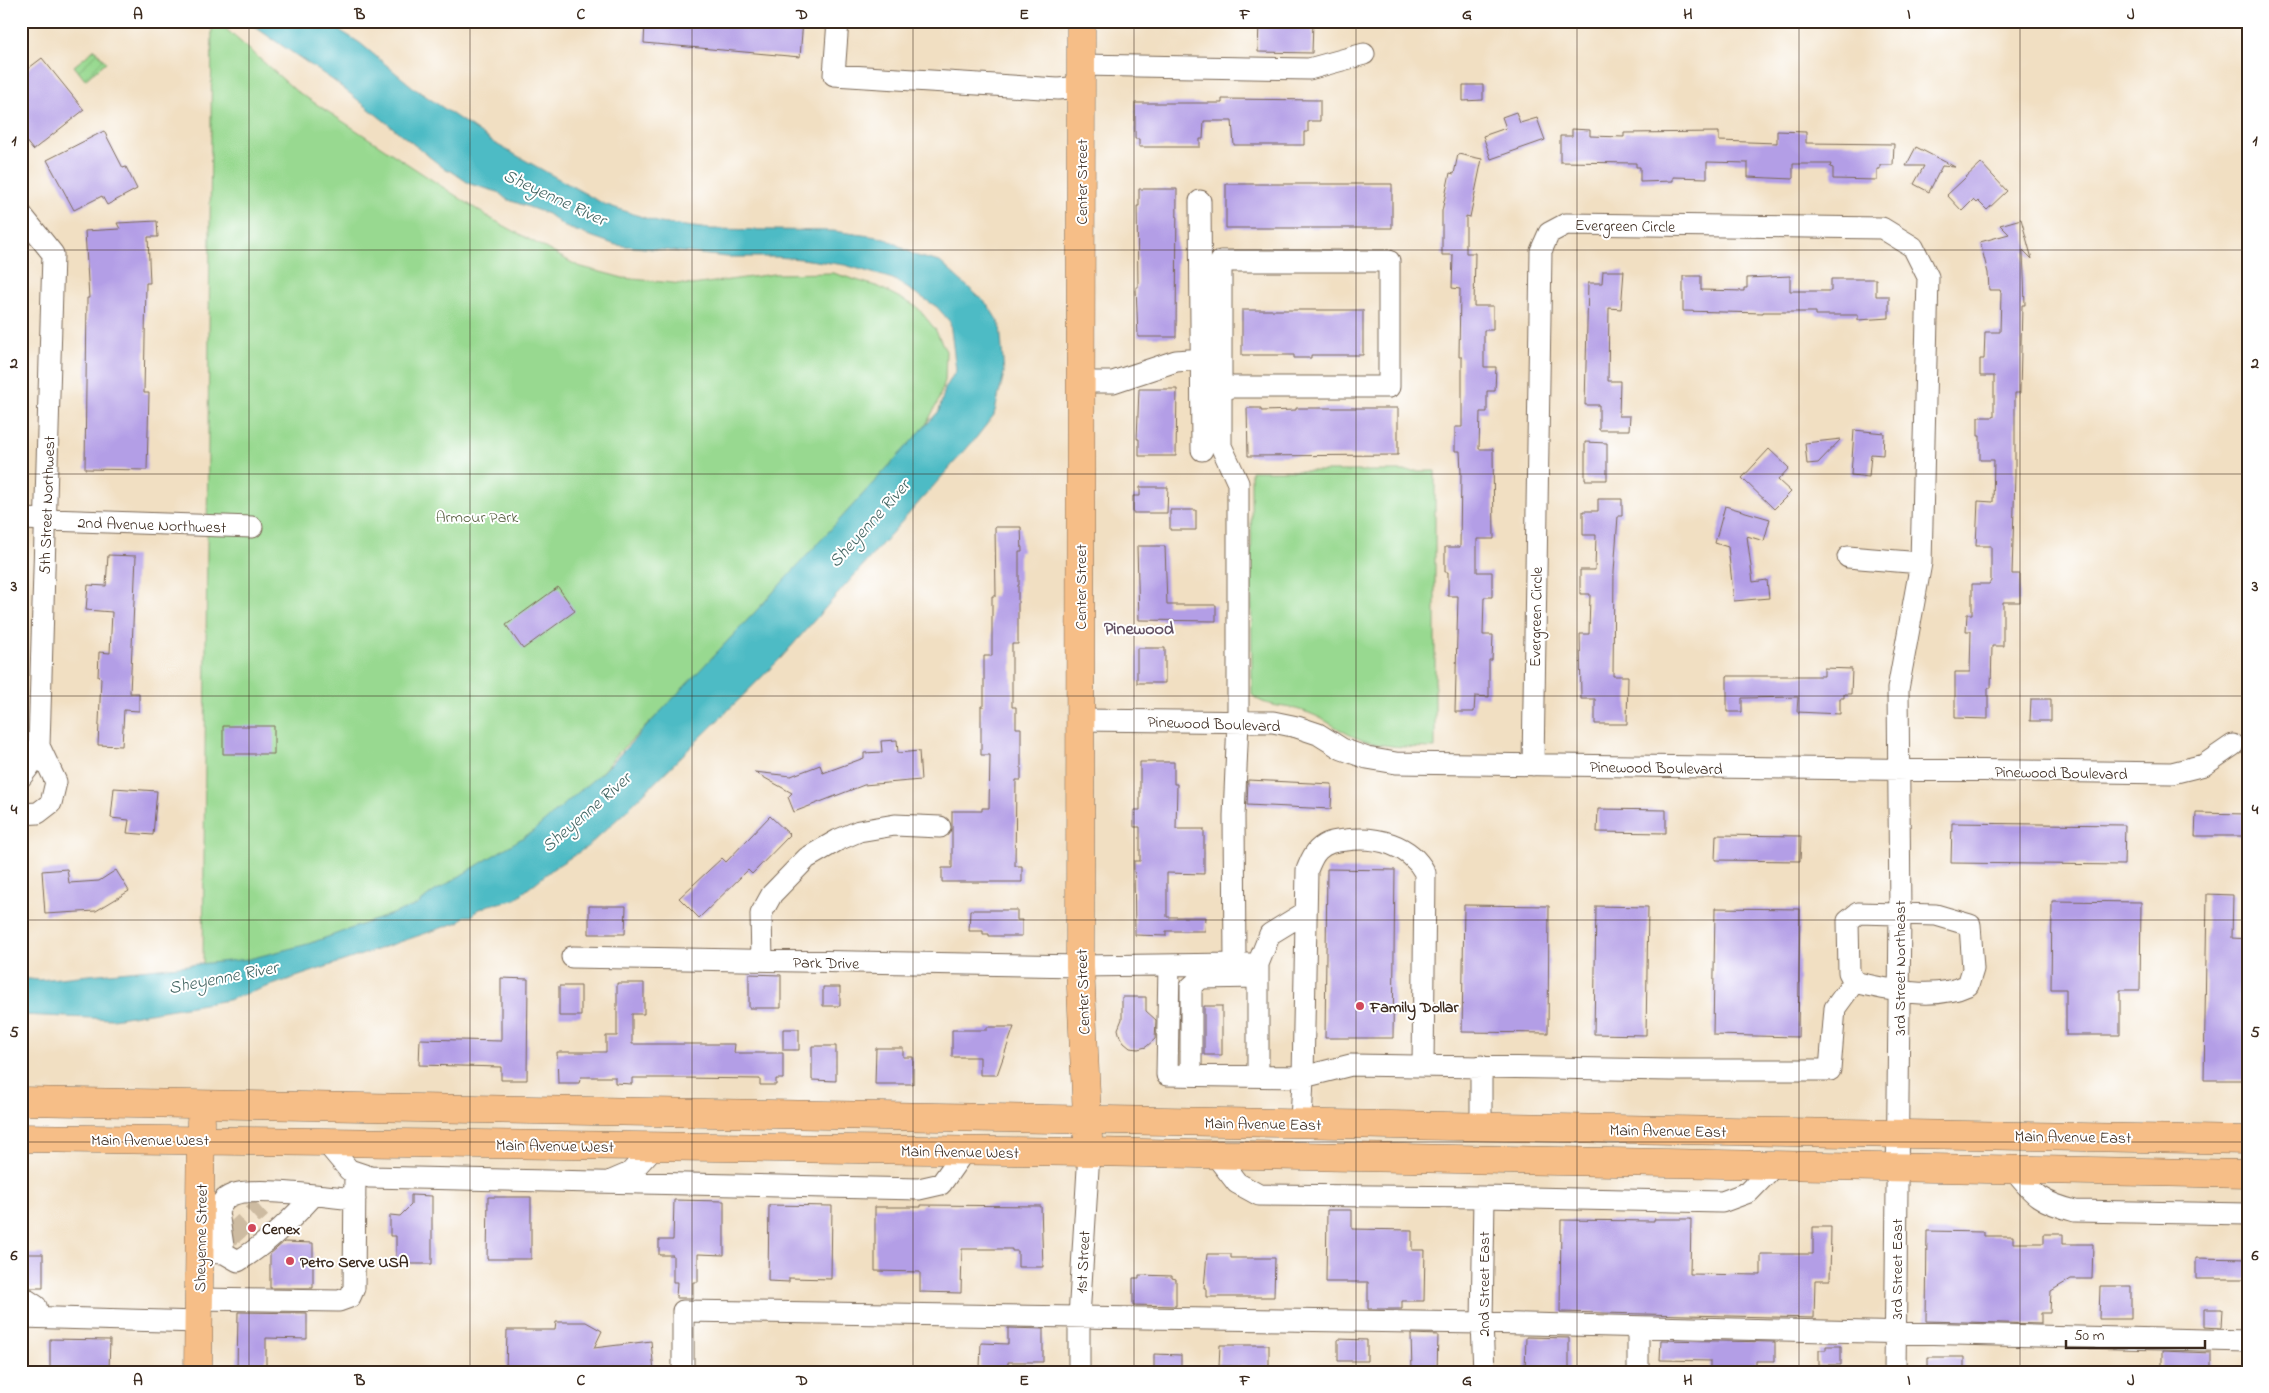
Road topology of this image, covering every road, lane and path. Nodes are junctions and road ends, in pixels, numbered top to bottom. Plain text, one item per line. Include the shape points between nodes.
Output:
1 (838, 21) edge
2 (1081, 21) edge
3 (1364, 54) dead end
4 (1081, 76) junction
5 (1200, 200) dead end
6 (23, 220) edge
7 (1201, 359) junction
8 (1081, 382) junction
9 (1221, 387) junction
10 (1202, 450) dead end
11 (21, 519) edge
12 (46, 520) junction
13 (252, 527) dead end
14 (1848, 557) dead end
15 (1921, 563) junction
16 (1080, 720) junction
17 (1238, 721) junction
18 (2233, 745) dead end
19 (39, 746) junction
20 (1533, 765) junction
21 (1898, 770) junction
22 (21, 777) edge
23 (21, 814) edge
24 (940, 827) dead end
25 (1306, 912) junction
26 (1900, 914) junction
27 (572, 957) dead end
28 (762, 960) junction
29 (1235, 964) junction
30 (1169, 965) junction
31 (1080, 966) junction
32 (1128, 966) junction
33 (1258, 971) junction
34 (1854, 982) junction
35 (1899, 990) junction
36 (1168, 996) junction
37 (1167, 1060) junction
38 (1423, 1066) junction
39 (1480, 1066) junction
40 (1191, 1075) junction
41 (1258, 1076) junction
42 (1303, 1077) junction
43 (21, 1101) edge
44 (201, 1104) junction
45 (1088, 1120) junction
46 (1301, 1123) junction
47 (1481, 1127) junction
48 (1897, 1134) junction
49 (21, 1138) edge
50 (201, 1139) junction
51 (324, 1140) junction
52 (2248, 1140) edge
53 (655, 1146) junction
54 (965, 1150) junction
55 (1089, 1152) junction
56 (1216, 1156) junction
57 (1776, 1164) junction
58 (1896, 1167) junction
59 (2013, 1169) junction
60 (355, 1172) junction
61 (2248, 1174) edge
62 (608, 1182) junction
63 (276, 1193) junction
64 (313, 1196) junction
65 (1484, 1197) junction
66 (355, 1199) junction
67 (261, 1208) tunnel mouth
68 (2248, 1214) edge
69 (219, 1246) junction
70 (21, 1296) edge
71 (199, 1310) junction
72 (30, 1317) edge
73 (1079, 1318) junction
74 (1482, 1323) junction
75 (1638, 1327) junction
76 (1896, 1334) junction
77 (2248, 1341) edge
78 (198, 1372) edge
79 (683, 1372) edge
80 (1079, 1372) edge
81 (1484, 1372) edge
82 (1638, 1372) edge
83 (1895, 1372) edge

1 - 4 street via 834,75 1058,89
2 - 4 main road, Center Street
3 - 4 street via 1309,69
4 - 8 main road, Center Street
5 - 7 street
6 - 12 street, 5th Street Northwest via 53,254
7 - 8 street via 1176,361 1113,382
7 - 10 street
8 - 16 main road, Center Street
9 - 9 street via 1221,261 1389,261 1389,387
9 - 17 street via 1221,446 1238,483
11 - 12 street, 2nd Avenue Northwest
12 - 13 street, 2nd Avenue Northwest
12 - 19 street, 5th Street Northwest
14 - 15 street
15 - 20 street, Evergreen Circle via 1928,277 1913,247 1882,228 1566,224 1549,233 1541,251
15 - 21 street, Evergreen Circle via 1898,689
16 - 17 street, Pinewood Boulevard
16 - 31 main road, Center Street
17 - 20 street, Pinewood Boulevard via 1273,722 1297,727 1318,734 1342,749 1396,763
17 - 29 street via 1234,816
18 - 21 street, Pinewood Boulevard via 2204,765 2172,773
19 - 22 street
19 - 23 street, 5th Street Northwest via 56,782 51,803 38,813
20 - 21 street, Pinewood Boulevard
21 - 26 street, 3rd Street Northeast
24 - 28 street via 895,825 859,831 807,858 772,894 762,914
25 - 33 street via 1270,934
25 - 38 street via 1307,870 1319,849 1330,842 1374,839 1412,855 1421,866 1425,873
25 - 42 street
26 - 34 street via 1858,913 1848,922 1849,972
26 - 35 street, 3rd Street Northeast
26 - 35 street via 1936,915 1970,925 1973,968 1968,985 1954,991 1924,993
27 - 28 street, Park Drive
28 - 31 street, Park Drive
29 - 30 street, Park Drive
29 - 33 street, Park Drive
30 - 32 street, Park Drive
30 - 36 street
31 - 32 street, Park Drive
31 - 45 main road, Center Street
32 - 36 street via 1156,981
33 - 40 street via 1201,978 1191,987
33 - 41 street
34 - 35 street
34 - 39 street via 1835,1008 1830,1070
35 - 48 street, 3rd Street Northeast
36 - 37 street
36 - 37 street via 1161,1029 1161,1047
37 - 40 street via 1167,1075
38 - 39 street
38 - 42 street via 1351,1065
39 - 47 street
40 - 41 street
41 - 42 street
42 - 46 street
43 - 44 main road, Main Avenue West
44 - 45 main road, Main Avenue West
44 - 50 main road, Sheyenne Street
45 - 46 main road, Main Avenue East
45 - 55 main road, Center Street
46 - 47 main road, Main Avenue East
47 - 48 main road, Main Avenue East
48 - 52 main road, Main Avenue East
48 - 58 street, 3rd Street Northeast
49 - 50 main road, Main Avenue West
50 - 51 main road, Main Avenue West
50 - 69 main road, Sheyenne Street
51 - 53 main road, Main Avenue West
51 - 60 street via 349,1170
53 - 54 main road, Main Avenue West
53 - 62 street via 630,1173
54 - 55 main road, Main Avenue West
54 - 62 street via 941,1184 919,1188
55 - 56 main road, Main Avenue East
55 - 73 street, 1st Street
56 - 57 main road, Main Avenue East
56 - 65 street via 1236,1183 1260,1195
57 - 58 main road, Main Avenue East
57 - 65 street via 1749,1192 1722,1202
58 - 59 main road, Main Avenue East
58 - 76 street, 3rd Street East
59 - 61 main road, Main Avenue East
59 - 68 street via 2030,1191 2048,1203 2075,1210
60 - 62 street via 370,1177
60 - 66 street
63 - 64 street
63 - 67 street
63 - 69 street via 233,1194 224,1199 218,1212
64 - 66 street
64 - 69 street via 251,1254 238,1261
65 - 74 street, 2nd Street East
66 - 71 street via 354,1288 350,1297 339,1301
69 - 71 main road, Sheyenne Street
70 - 72 street via 36,1306
71 - 72 street
71 - 78 main road, Sheyenne Street
73 - 74 street
73 - 79 street via 683,1311
73 - 80 street, 1st Street
74 - 75 street
74 - 81 street, 2nd Street East
75 - 76 street
75 - 82 street
76 - 77 street
76 - 83 street, 3rd Street East

